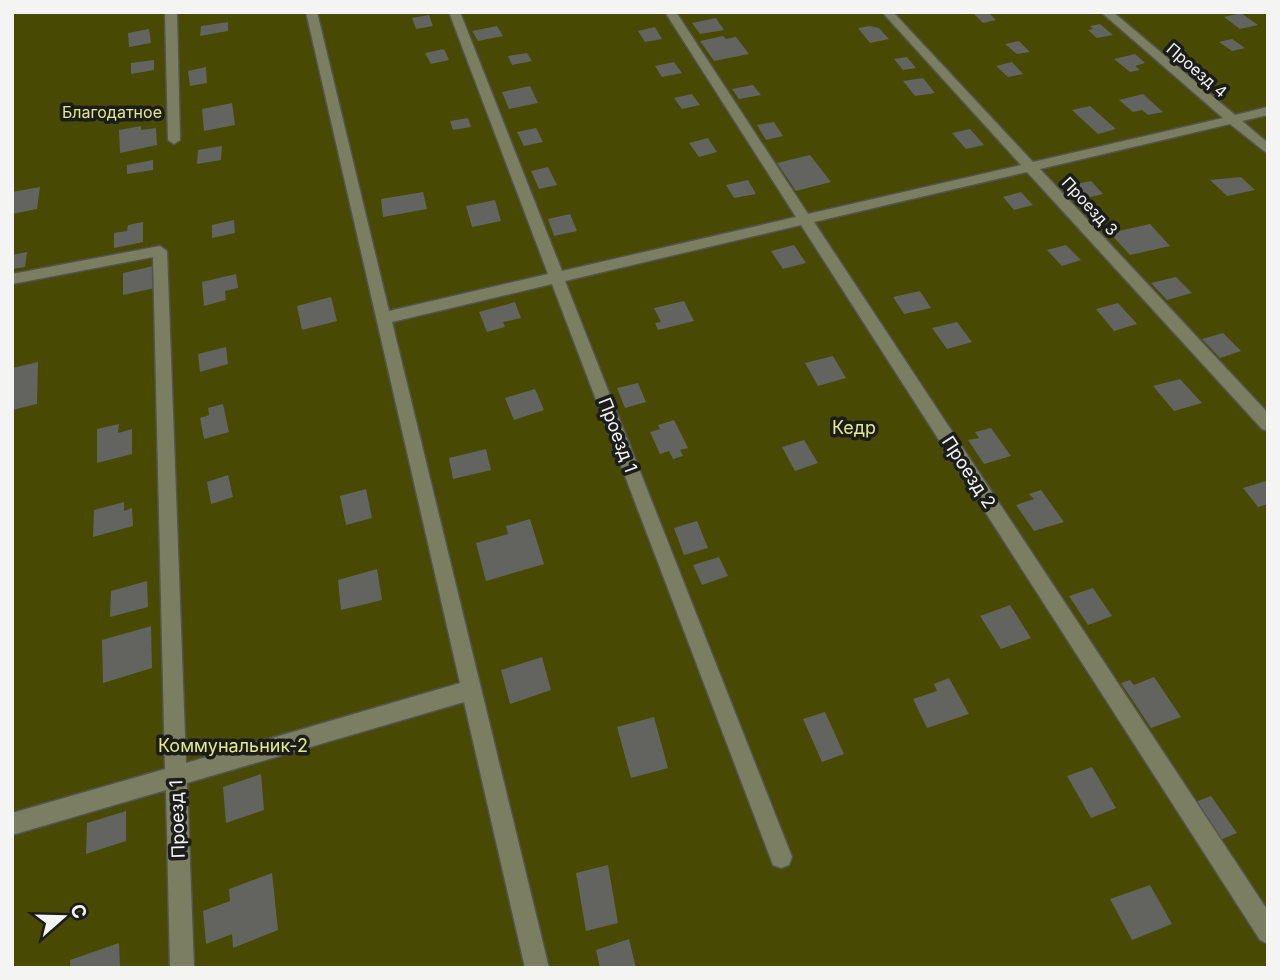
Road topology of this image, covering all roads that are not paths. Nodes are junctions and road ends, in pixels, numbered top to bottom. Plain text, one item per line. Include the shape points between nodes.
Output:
1 (171, 12) edge
2 (311, 12) edge
3 (454, 12) edge
4 (670, 12) edge
5 (887, 12) edge
6 (1106, 12) edge
7 (1268, 111) edge
8 (1231, 119) junction
9 (174, 140) dead end
10 (1268, 150) edge
11 (1030, 166) junction
12 (805, 219) junction
13 (557, 277) junction
14 (12, 279) edge
15 (383, 318) junction
16 (1268, 424) edge
17 (471, 690) junction
18 (176, 776) junction
19 (12, 824) edge
20 (781, 857) dead end
21 (1268, 932) edge
22 (182, 968) edge
23 (537, 968) edge

1 - 9 street
2 - 15 street
3 - 13 street, Проезд 1
4 - 12 street, Проезд 2
5 - 11 street, Проезд 3
6 - 8 street, Проезд 4
7 - 8 street
8 - 10 street, Проезд 4
8 - 11 street
11 - 12 street
11 - 16 street, Проезд 3
12 - 13 street
12 - 21 street, Проезд 2
13 - 15 street
13 - 20 street, Проезд 1
14 - 18 street, Проезд 1 via 160,251
15 - 17 street
17 - 18 street
17 - 23 street
18 - 19 street
18 - 22 street, Проезд 1

